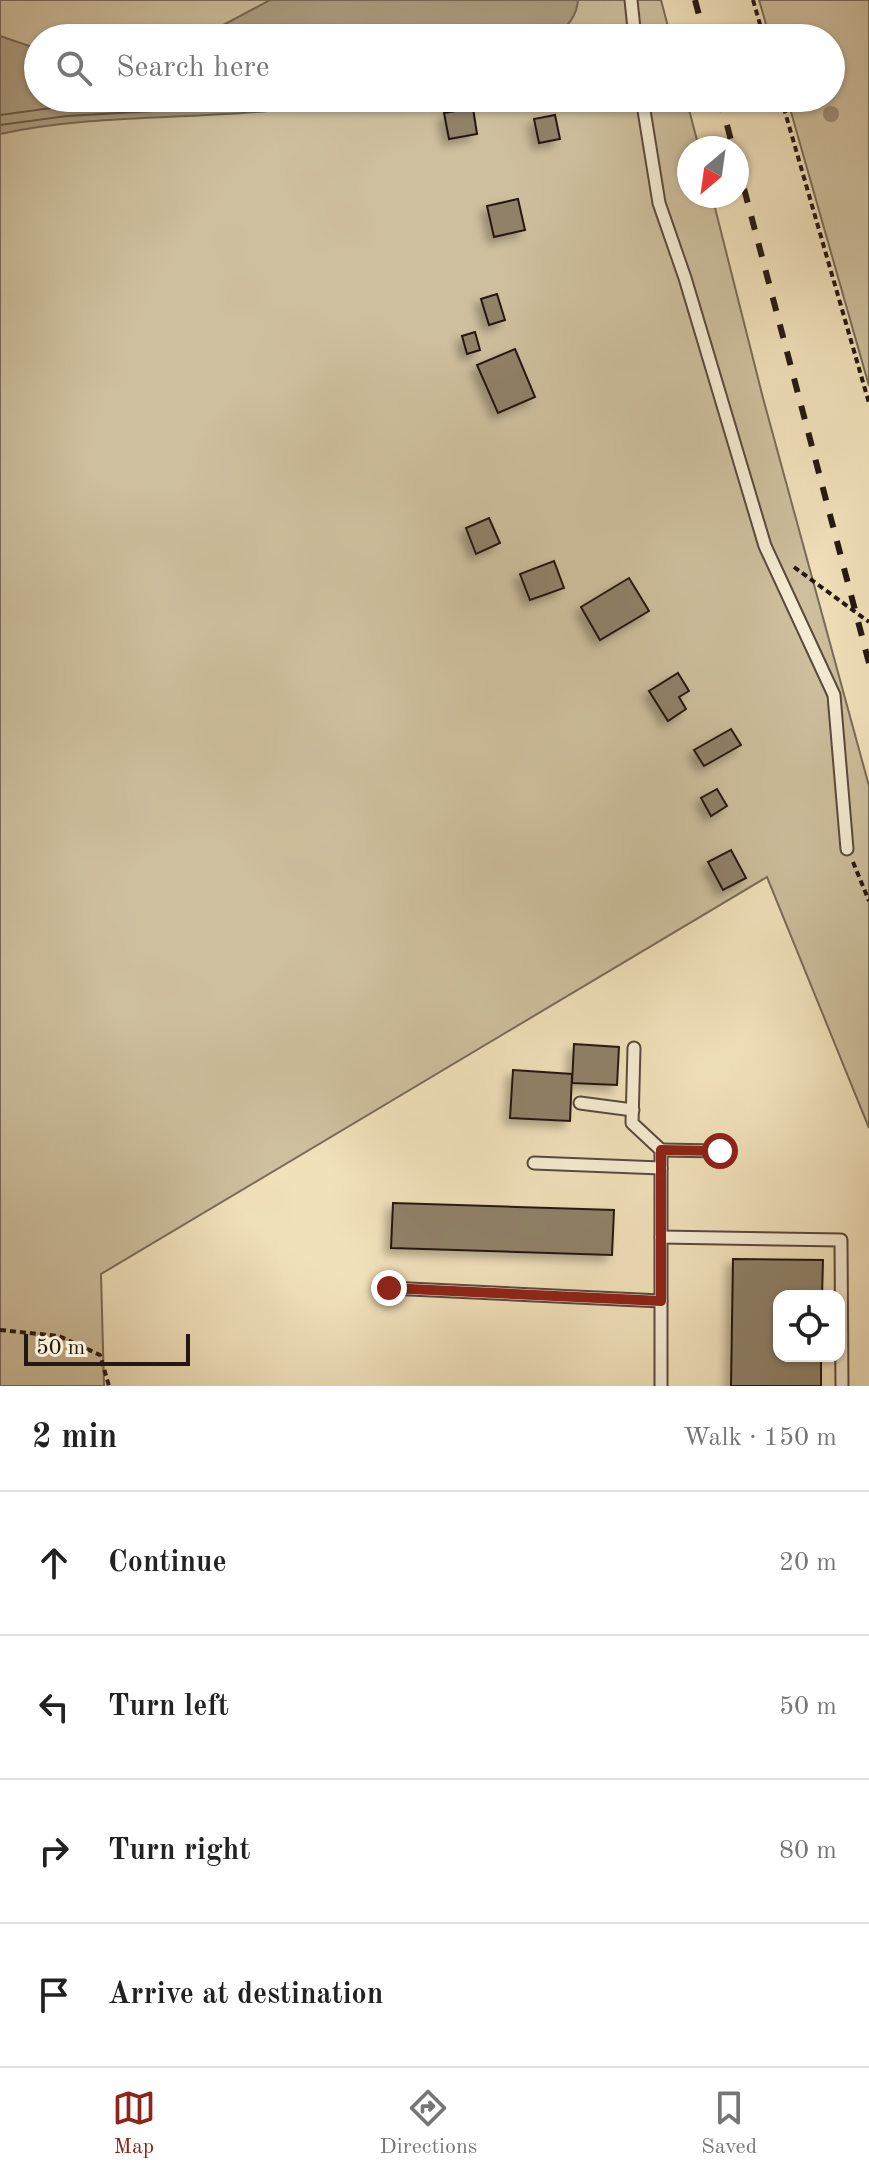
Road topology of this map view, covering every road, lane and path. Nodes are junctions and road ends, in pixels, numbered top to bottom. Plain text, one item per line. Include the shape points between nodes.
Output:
1 (631, 0) edge
2 (753, 0) edge
3 (634, 24) edge
4 (760, 24) edge
5 (644, 112) edge
6 (785, 112) edge
7 (869, 403) edge
8 (765, 546) junction
9 (869, 622) edge
10 (847, 849) joint
11 (869, 901) edge
12 (634, 1048) dead end
13 (580, 1103) dead end
14 (633, 1110) junction
15 (661, 1150) junction
16 (720, 1151) dead end
17 (534, 1163) dead end
18 (661, 1168) junction
19 (661, 1237) junction
20 (389, 1288) dead end
21 (661, 1301) junction
22 (0, 1330) edge
23 (109, 1386) edge
24 (661, 1386) edge
25 (842, 1386) edge

1 - 3 lane
2 - 4 path
5 - 8 lane via 659,203
6 - 7 path
8 - 9 path
8 - 10 lane via 834,695
10 - 11 path
12 - 14 lane
13 - 14 lane
14 - 15 lane via 632,1123
15 - 16 lane
15 - 18 lane
17 - 18 lane
18 - 19 lane
19 - 21 lane
19 - 25 lane via 841,1240
20 - 21 lane
21 - 24 lane
22 - 23 path via 59,1336 100,1355

